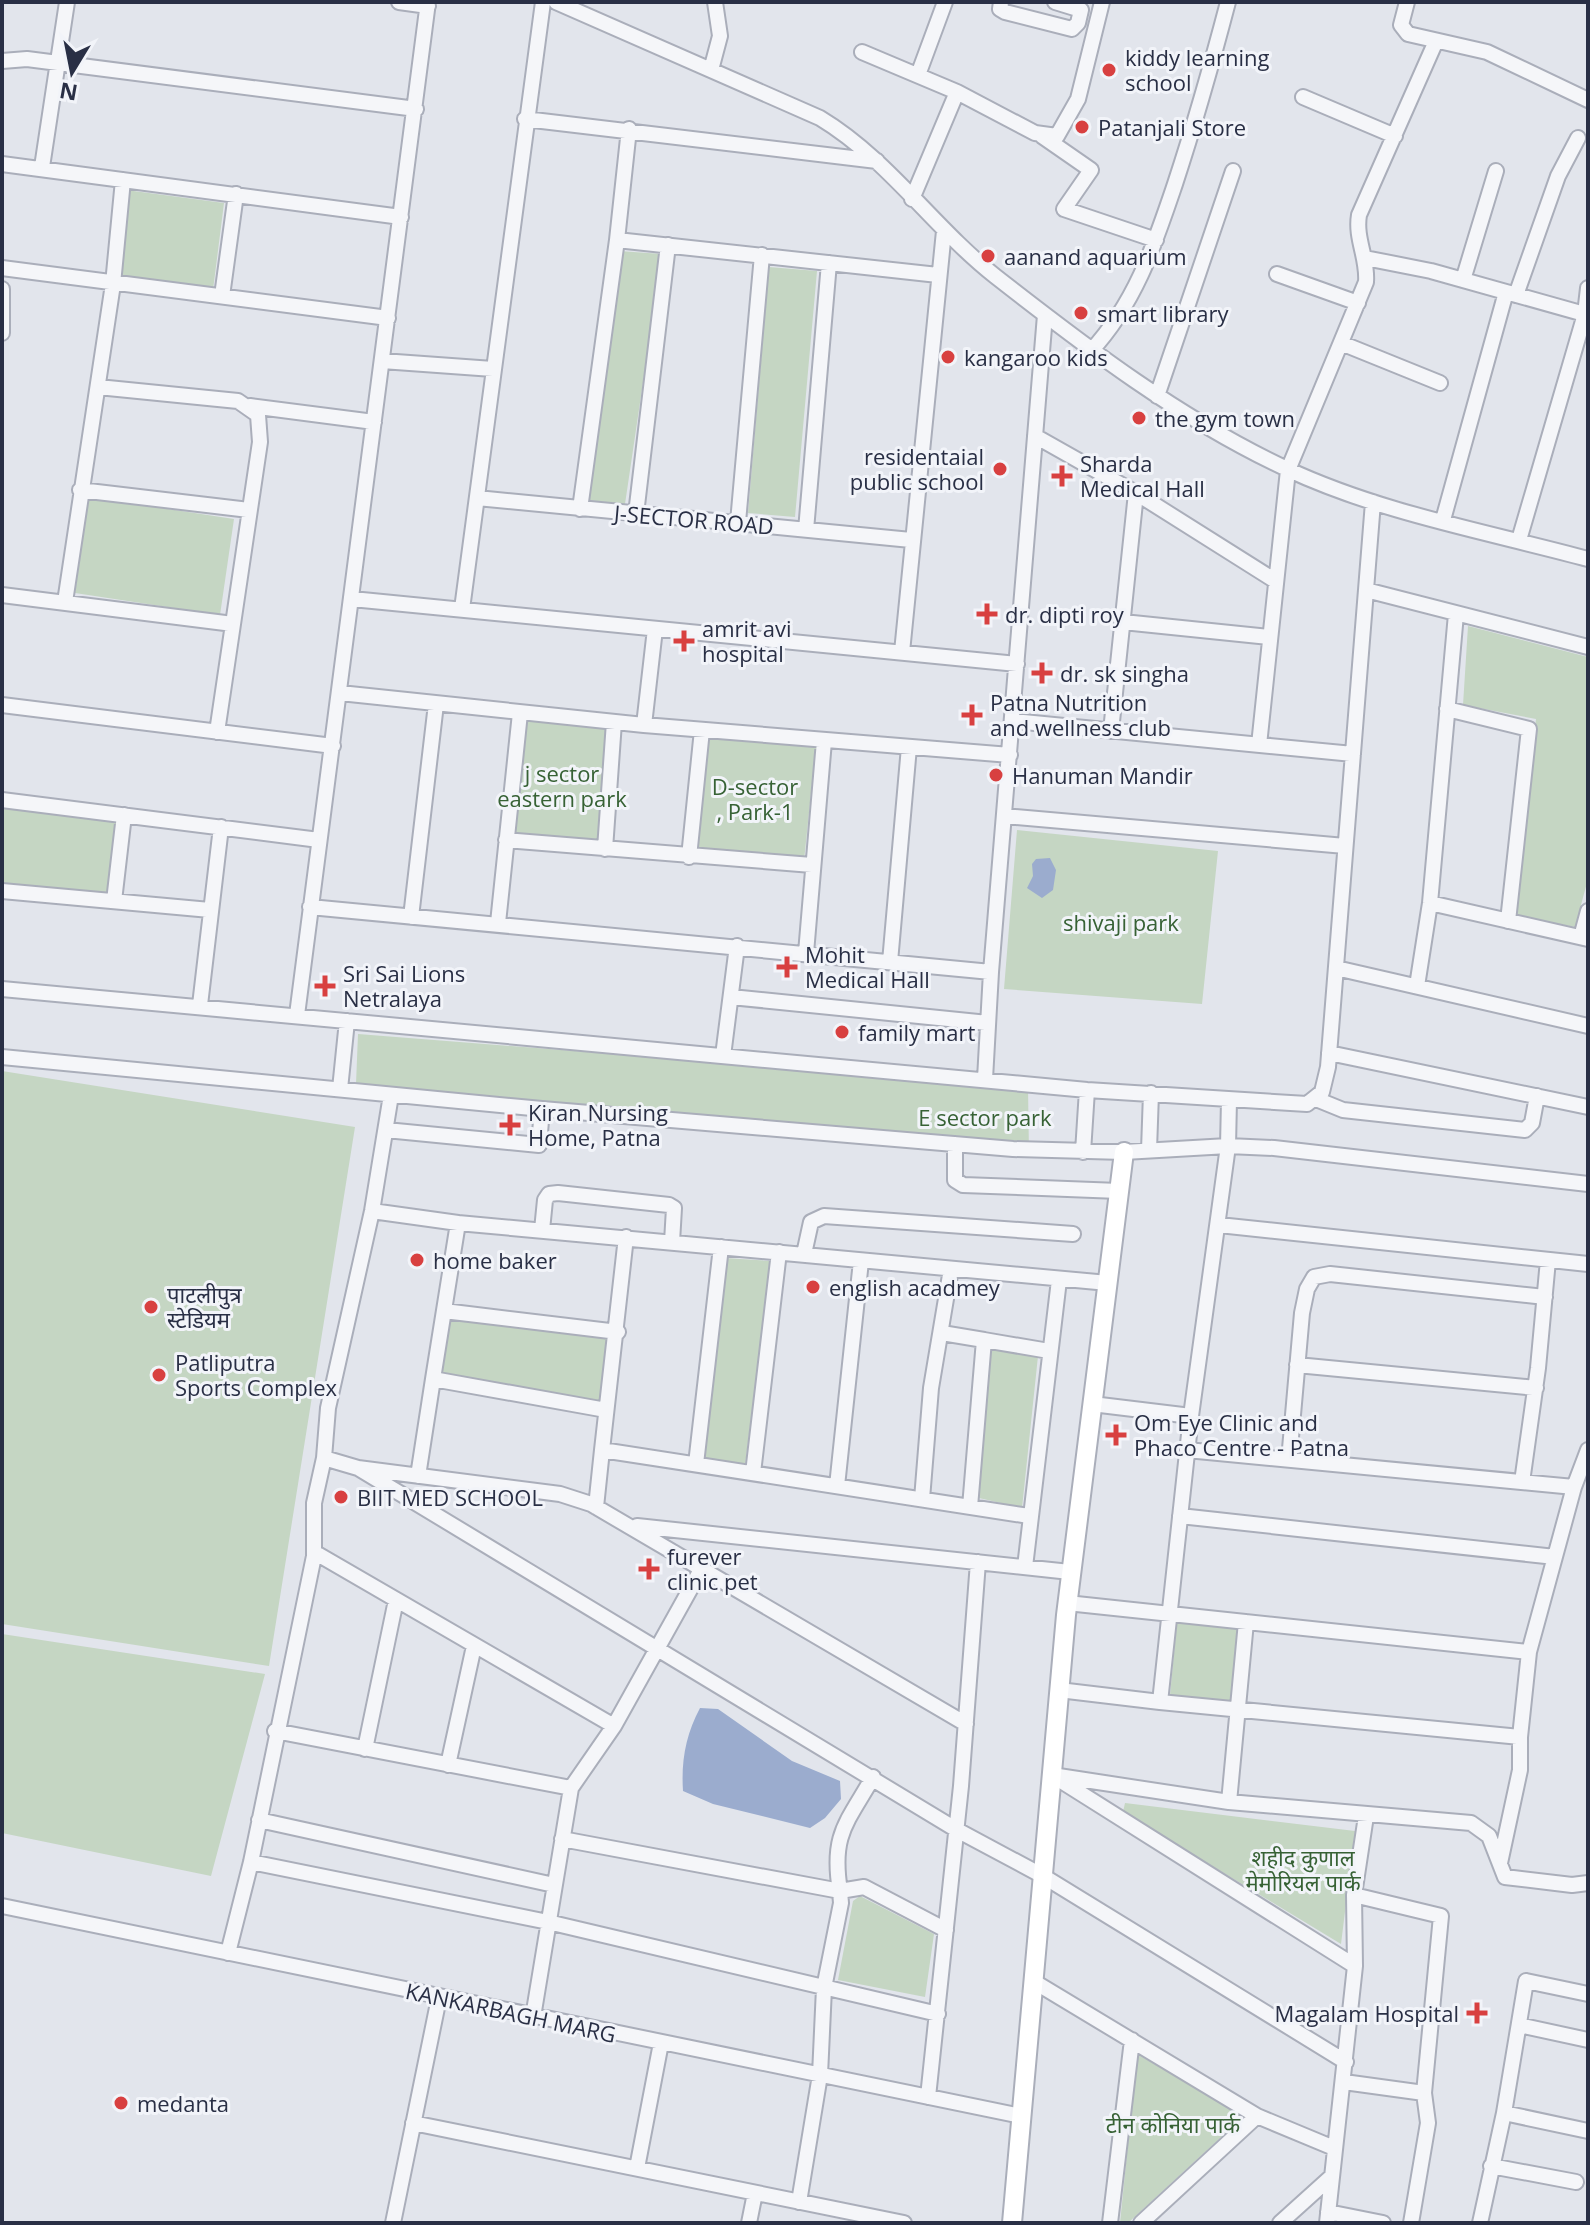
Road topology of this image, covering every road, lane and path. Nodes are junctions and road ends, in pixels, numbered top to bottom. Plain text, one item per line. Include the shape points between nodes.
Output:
1 (67, 2) edge
2 (399, 2) edge
3 (543, 2) edge
4 (556, 2) edge
5 (715, 2) edge
6 (945, 2) edge
7 (1001, 2) edge
8 (1055, 2) edge
9 (1102, 2) edge
10 (1228, 2) edge
11 (1407, 2) edge
12 (428, 4) edge
13 (1078, 23) junction
14 (1096, 27) junction
15 (1436, 41) junction
16 (862, 52) dead end
17 (2, 61) edge
18 (58, 63) junction
19 (711, 70) junction
20 (918, 75) junction
21 (957, 92) junction
22 (1303, 97) dead end
23 (1588, 100) edge
24 (416, 109) junction
25 (525, 119) junction
26 (629, 129) junction
27 (1042, 136) junction
28 (1395, 136) junction
29 (1578, 138) dead end
30 (877, 161) junction
31 (2, 164) edge
32 (42, 167) junction
33 (1233, 171) dead end
34 (1496, 171) dead end
35 (123, 180) junction
36 (236, 194) junction
37 (912, 199) junction
38 (401, 217) junction
39 (944, 231) junction
40 (617, 240) junction
41 (1156, 240) junction
42 (668, 245) junction
43 (762, 255) junction
44 (1365, 258) junction
45 (829, 263) junction
46 (2, 268) edge
47 (1277, 274) dead end
48 (938, 275) junction
49 (1463, 280) junction
50 (113, 284) junction
51 (1588, 288) edge
52 (2, 289) edge
53 (1511, 293) junction
54 (222, 296) junction
55 (1358, 303) junction
56 (1586, 314) edge
57 (1045, 315) junction
58 (388, 318) junction
59 (2, 333) edge
60 (1341, 343) junction
61 (1091, 351) junction
62 (382, 361) junction
63 (493, 369) junction
64 (1440, 383) dead end
65 (98, 387) junction
66 (1157, 396) junction
67 (250, 406) junction
68 (374, 422) junction
69 (1035, 436) junction
70 (1288, 470) junction
71 (80, 490) junction
72 (1136, 493) junction
73 (477, 498) junction
74 (1373, 502) junction
75 (580, 509) junction
76 (249, 510) junction
77 (636, 514) junction
78 (1443, 520) junction
79 (738, 522) junction
80 (806, 530) junction
81 (911, 540) junction
82 (1519, 540) junction
83 (1588, 559) edge
84 (1274, 580) junction
85 (1366, 590) junction
86 (2, 595) edge
87 (352, 599) junction
88 (65, 602) junction
89 (462, 609) junction
90 (1456, 614) junction
91 (1123, 622) junction
92 (233, 624) junction
93 (655, 629) junction
94 (1269, 637) junction
95 (1588, 647) edge
96 (902, 652) junction
97 (1017, 664) junction
98 (340, 693) junction
99 (436, 704) junction
100 (2, 705) edge
101 (1447, 709) junction
102 (520, 713) junction
103 (1013, 721) junction
104 (614, 722) junction
105 (644, 725) junction
106 (702, 730) junction
107 (1111, 731) junction
108 (217, 732) junction
109 (824, 741) junction
110 (1259, 745) junction
111 (333, 746) junction
112 (909, 747) junction
113 (1353, 754) junction
114 (1010, 755) junction
115 (2, 800) edge
116 (124, 815) junction
117 (1004, 816) junction
118 (221, 827) junction
119 (319, 840) junction
120 (506, 840) junction
121 (1345, 846) junction
122 (605, 849) junction
123 (689, 857) junction
124 (812, 865) junction
125 (2, 891) edge
126 (114, 901) junction
127 (1430, 903) junction
128 (310, 907) junction
129 (210, 910) junction
130 (1588, 911) edge
131 (411, 917) junction
132 (1508, 921) junction
133 (498, 923) junction
134 (1584, 938) edge
135 (737, 946) junction
136 (806, 953) junction
137 (890, 962) junction
138 (1336, 968) junction
139 (991, 972) junction
140 (1417, 986) junction
141 (2, 989) edge
142 (731, 997) junction
143 (200, 1005) junction
144 (297, 1015) junction
145 (347, 1021) junction
146 (988, 1023) junction
147 (1588, 1026) edge
148 (1329, 1053) junction
149 (723, 1056) junction
150 (2, 1057) edge
151 (985, 1079) junction
152 (340, 1089) junction
153 (1087, 1090) junction
154 (1151, 1093) junction
155 (391, 1095) junction
156 (1537, 1096) junction
157 (1316, 1099) junction
158 (1229, 1100) junction
159 (1588, 1107) edge
160 (542, 1109) junction
161 (386, 1130) junction
162 (955, 1144) junction
163 (1228, 1146) junction
164 (1149, 1150) junction
165 (1083, 1152) junction
166 (1124, 1152) junction
167 (1588, 1184) edge
168 (1119, 1191) junction
169 (372, 1211) junction
170 (458, 1223) junction
171 (1219, 1225) junction
172 (542, 1230) junction
173 (1073, 1234) dead end
174 (626, 1237) junction
175 (672, 1242) junction
176 (721, 1247) junction
177 (779, 1252) junction
178 (804, 1254) junction
179 (1548, 1260) junction
180 (861, 1261) junction
181 (1588, 1264) edge
182 (951, 1269) junction
183 (1059, 1280) junction
184 (1108, 1283) junction
185 (1545, 1297) junction
186 (444, 1311) junction
187 (618, 1332) junction
188 (942, 1333) junction
189 (984, 1340) junction
190 (1049, 1351) junction
191 (1297, 1365) junction
192 (433, 1379) junction
193 (1536, 1388) junction
194 (1092, 1404) junction
195 (606, 1410) junction
196 (1191, 1416) junction
197 (602, 1450) junction
198 (1187, 1450) junction
199 (1588, 1450) edge
200 (324, 1458) junction
201 (1289, 1460) junction
202 (696, 1464) junction
203 (358, 1468) junction
204 (753, 1473) junction
205 (418, 1476) junction
206 (1522, 1482) junction
207 (837, 1486) junction
208 (1574, 1487) junction
209 (922, 1499) junction
210 (596, 1507) junction
211 (970, 1507) junction
212 (1029, 1516) junction
213 (1180, 1516) junction
214 (630, 1526) junction
215 (314, 1552) junction
216 (1555, 1557) junction
217 (978, 1562) junction
218 (1025, 1567) junction
219 (702, 1568) junction
220 (1070, 1572) junction
221 (396, 1600) junction
222 (1067, 1603) junction
223 (1169, 1613) junction
224 (1246, 1622) junction
225 (474, 1646) junction
226 (658, 1650) junction
227 (1529, 1652) junction
228 (1059, 1690) junction
229 (1160, 1702) junction
230 (1236, 1711) junction
231 (966, 1724) junction
232 (614, 1726) junction
233 (275, 1731) junction
234 (1520, 1737) junction
235 (365, 1749) junction
236 (448, 1765) junction
237 (1052, 1775) junction
238 (873, 1777) junction
239 (571, 1788) junction
240 (1229, 1802) junction
241 (1366, 1816) junction
242 (259, 1820) junction
243 (957, 1830) junction
244 (562, 1839) junction
245 (251, 1862) junction
246 (1499, 1868) junction
247 (1043, 1876) junction
248 (1588, 1883) edge
249 (554, 1885) junction
250 (840, 1891) junction
251 (1354, 1895) junction
252 (2, 1906) edge
253 (548, 1922) junction
254 (946, 1930) junction
255 (228, 1953) junction
256 (1355, 1966) junction
257 (1033, 1981) junction
258 (824, 1988) junction
259 (1588, 1994) edge
260 (439, 1998) junction
261 (938, 2014) junction
262 (533, 2017) junction
263 (1519, 2025) junction
264 (1132, 2040) junction
265 (1588, 2040) edge
266 (661, 2043) junction
267 (1346, 2062) junction
268 (820, 2075) junction
269 (1344, 2082) junction
270 (1424, 2093) junction
271 (928, 2097) junction
272 (1504, 2113) junction
273 (1021, 2116) junction
274 (1257, 2116) junction
275 (413, 2123) junction
276 (1588, 2131) edge
277 (1334, 2148) junction
278 (1491, 2166) junction
279 (637, 2168) junction
280 (1331, 2177) junction
281 (1576, 2182) dead end
282 (755, 2193) junction
283 (799, 2202) junction
284 (1327, 2217) edge
285 (880, 2220) edge
286 (393, 2223) edge
287 (749, 2223) edge
288 (904, 2223) edge
289 (1012, 2223) edge
290 (1110, 2223) edge
291 (1141, 2223) edge
292 (1280, 2223) edge
293 (1383, 2223) edge
294 (1411, 2223) edge
295 (1480, 2223) edge

1 - 18 street
2 - 12 street
3 - 25 street
4 - 19 street
5 - 19 street via 720,36
6 - 20 street
7 - 13 street via 1005,12 1068,30
8 - 13 street via 1081,10
9 - 14 street
10 - 41 street via 1205,93
11 - 15 street via 1403,30
12 - 24 street
13 - 14 street
14 - 27 street via 1069,121 1057,136
15 - 23 street via 1487,52
15 - 28 street
16 - 20 street
17 - 18 street
18 - 24 street
18 - 32 street
19 - 30 street via 820,118
20 - 21 street
21 - 27 street
21 - 37 street
22 - 28 street
24 - 38 street
25 - 26 street
25 - 63 street
26 - 30 street
26 - 40 street
27 - 41 street via 1091,170 1064,209
28 - 44 street via 1359,215 1358,237
29 - 53 street
30 - 37 street
31 - 32 street
32 - 35 street
33 - 66 street
34 - 49 street
35 - 36 street
35 - 50 street
36 - 38 street
36 - 54 street
37 - 39 street
38 - 58 street
39 - 48 street
39 - 57 street
40 - 42 street
40 - 75 street
41 - 61 street via 1128,305
42 - 43 street
42 - 77 street
43 - 45 street
43 - 79 street
44 - 49 street
44 - 55 street via 1366,282
45 - 48 street
45 - 80 street
46 - 50 street
47 - 55 street
48 - 81 street
49 - 53 street
50 - 54 street
50 - 65 street
51 - 56 street
52 - 59 street
53 - 56 street
53 - 78 street
54 - 58 street
55 - 60 street
56 - 82 street
57 - 61 street
57 - 69 street
58 - 62 street
60 - 64 street
60 - 70 street
61 - 66 street
62 - 63 street
62 - 68 street
63 - 73 street
65 - 67 street via 220,398
65 - 71 street
66 - 70 street
67 - 68 street
67 - 76 street via 260,425
68 - 87 street
69 - 72 street
69 - 97 street
70 - 74 street
70 - 84 street
71 - 76 street
71 - 88 street
72 - 84 street
72 - 91 street
73 - 75 street, J-SECTOR ROAD
73 - 89 street
74 - 78 street
74 - 85 street
75 - 77 street, J-SECTOR ROAD
76 - 92 street
77 - 79 street, J-SECTOR ROAD
78 - 82 street
79 - 80 street, J-SECTOR ROAD
80 - 81 street, J-SECTOR ROAD
81 - 96 street
82 - 83 street
84 - 94 street
85 - 90 street
85 - 113 street
86 - 88 street
87 - 89 street
87 - 98 street
88 - 92 street
89 - 93 street
90 - 95 street
90 - 101 street
91 - 94 street
91 - 107 street
92 - 108 street
93 - 96 street
93 - 105 street
94 - 110 street
96 - 97 street
97 - 103 street
98 - 99 street
98 - 111 street
99 - 102 street
99 - 131 street
100 - 108 street
101 - 127 street
101 - 132 street via 1529,729
102 - 104 street
102 - 120 street
103 - 107 street
103 - 114 street
104 - 105 street
104 - 122 street
105 - 106 street
106 - 109 street
106 - 123 street
107 - 110 street
108 - 111 street
109 - 112 street
109 - 124 street
110 - 113 street
111 - 119 street
112 - 114 street
112 - 137 street
113 - 121 street
114 - 117 street
115 - 116 street
116 - 118 street
116 - 126 street
117 - 121 street
117 - 139 street
118 - 119 street
118 - 129 street
119 - 128 street
120 - 122 street
120 - 133 street
121 - 138 street
122 - 123 street
123 - 124 street
124 - 136 street
125 - 126 street
126 - 129 street
127 - 132 street
127 - 140 street
128 - 131 street
128 - 144 street
129 - 143 street
130 - 134 street
131 - 133 street
132 - 134 street
133 - 135 street
135 - 136 street
135 - 142 street
136 - 137 street
137 - 139 street
138 - 140 street
138 - 148 street
139 - 146 street
140 - 147 street
141 - 143 street
142 - 146 street
142 - 149 street
143 - 144 street
144 - 145 street
145 - 149 street
145 - 152 street
146 - 151 street
148 - 156 street
148 - 157 street via 1326,1084
149 - 151 street
150 - 152 street
151 - 153 street
152 - 155 street
153 - 154 street
153 - 165 street
154 - 158 street
154 - 164 street
155 - 160 street
155 - 161 street
156 - 157 street via 1532,1123 1525,1130 1343,1110
156 - 159 street
157 - 158 street via 1296,1105
158 - 163 street
160 - 161 street via 539,1145
160 - 162 street
161 - 169 street
162 - 165 street
162 - 168 street via 955,1180 963,1185
163 - 164 street
163 - 167 street
163 - 171 street
164 - 166 street
165 - 166 street
166 - 168 street
168 - 184 street
169 - 170 street
169 - 200 street via 328,1408
170 - 172 street
170 - 186 street
171 - 179 street
171 - 196 street
172 - 174 street
172 - 175 street via 545,1200 558,1193 669,1205 674,1208
173 - 178 street via 824,1216 811,1222
174 - 175 street
174 - 187 street
175 - 176 street
176 - 177 street
176 - 202 street
177 - 178 street
177 - 204 street
178 - 180 street
179 - 181 street
179 - 185 street
180 - 182 street
180 - 207 street
182 - 183 street
182 - 188 street
183 - 184 street
183 - 190 street
184 - 194 street
185 - 191 street via 1321,1274 1307,1289
185 - 193 street
186 - 187 street
186 - 192 street
187 - 195 street
188 - 189 street
188 - 209 street via 931,1388
189 - 190 street
189 - 211 street
190 - 212 street
191 - 193 street
191 - 201 street
192 - 195 street
192 - 205 street
193 - 206 street
194 - 196 street
194 - 220 street
195 - 197 street
196 - 198 street
197 - 202 street
197 - 210 street
198 - 201 street
198 - 213 street
199 - 208 street
200 - 203 street
200 - 215 street via 314,1503
201 - 206 street
202 - 204 street
203 - 205 street
203 - 226 street
204 - 207 street
205 - 210 street via 560,1494
206 - 208 street
207 - 209 street
208 - 216 street
209 - 211 street
210 - 214 street
211 - 212 street
212 - 218 street
213 - 216 street
213 - 223 street
214 - 217 street
214 - 219 street
215 - 221 street
215 - 233 street
216 - 227 street
217 - 218 street
217 - 231 street
218 - 220 street
219 - 226 street
219 - 231 street
220 - 222 street
221 - 225 street
221 - 235 street
222 - 223 street
222 - 228 street
223 - 224 street
223 - 229 street
224 - 227 street
224 - 230 street
225 - 232 street
225 - 236 street
226 - 232 street
226 - 238 street
227 - 234 street
228 - 229 street
228 - 237 street
229 - 230 street
230 - 234 street
230 - 240 street
231 - 243 street
232 - 239 street
233 - 235 street
233 - 242 street
234 - 246 street via 1520,1770
235 - 236 street
236 - 239 street
237 - 240 street
237 - 247 street
237 - 256 street
238 - 243 street
238 - 250 street via 838,1840
239 - 244 street
240 - 241 street
241 - 246 street via 1471,1823 1489,1836
241 - 251 street
242 - 245 street
242 - 249 street
243 - 247 street
243 - 254 street
244 - 249 street
244 - 250 street
245 - 253 street
245 - 255 street
246 - 248 street via 1505,1877
247 - 257 street
247 - 267 street
249 - 253 street
250 - 254 street via 864,1887
250 - 258 street
251 - 256 street
251 - 270 street via 1441,1916
252 - 255 street, KANKARBAGH MARG
253 - 258 street
253 - 262 street
254 - 261 street
255 - 260 street, KANKARBAGH MARG
256 - 267 street
257 - 264 street
257 - 273 street
258 - 261 street
258 - 268 street
259 - 263 street via 1526,1981
260 - 262 street, KANKARBAGH MARG
260 - 275 street
261 - 271 street
262 - 266 street, KANKARBAGH MARG
263 - 265 street
263 - 272 street
264 - 274 street
264 - 290 street
266 - 268 street, KANKARBAGH MARG
266 - 279 street
267 - 269 street
268 - 271 street, KANKARBAGH MARG
268 - 283 street
269 - 270 street
269 - 277 street
270 - 294 street via 1428,2123
271 - 273 street, KANKARBAGH MARG
272 - 276 street
272 - 278 street
273 - 289 street
274 - 277 street
274 - 291 street
275 - 279 street
275 - 286 street
277 - 280 street
278 - 281 street
278 - 295 street
279 - 282 street
280 - 284 street
280 - 292 street
282 - 283 street
282 - 287 street
283 - 285 street
284 - 293 street
285 - 288 street

